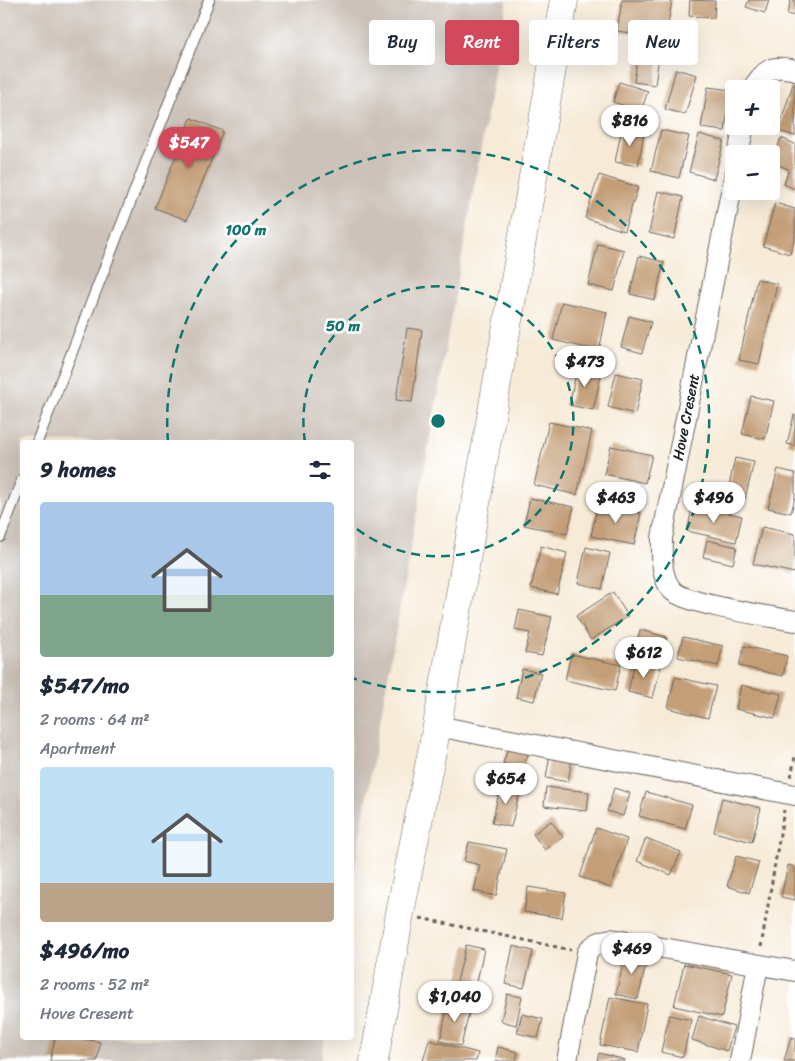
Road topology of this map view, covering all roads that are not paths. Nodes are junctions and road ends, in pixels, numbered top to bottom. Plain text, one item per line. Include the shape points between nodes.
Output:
1 (209, 0) edge
2 (564, 0) edge
3 (795, 70) edge
4 (758, 80) edge
5 (729, 200) edge
6 (38, 440) edge
7 (20, 485) edge
8 (0, 537) edge
9 (795, 621) edge
10 (437, 726) junction
11 (791, 794) edge
12 (758, 965) junction
13 (795, 971) edge
14 (374, 1061) edge
15 (567, 1061) edge
16 (740, 1061) edge

1 - 6 lane
2 - 10 street
3 - 4 street via 780,66 768,70
5 - 9 street, Hove Cresent via 662,538 662,569 672,591 694,602
7 - 8 lane
10 - 11 street
10 - 14 street
12 - 13 street
12 - 15 street via 611,939 596,943 587,954
12 - 16 street

